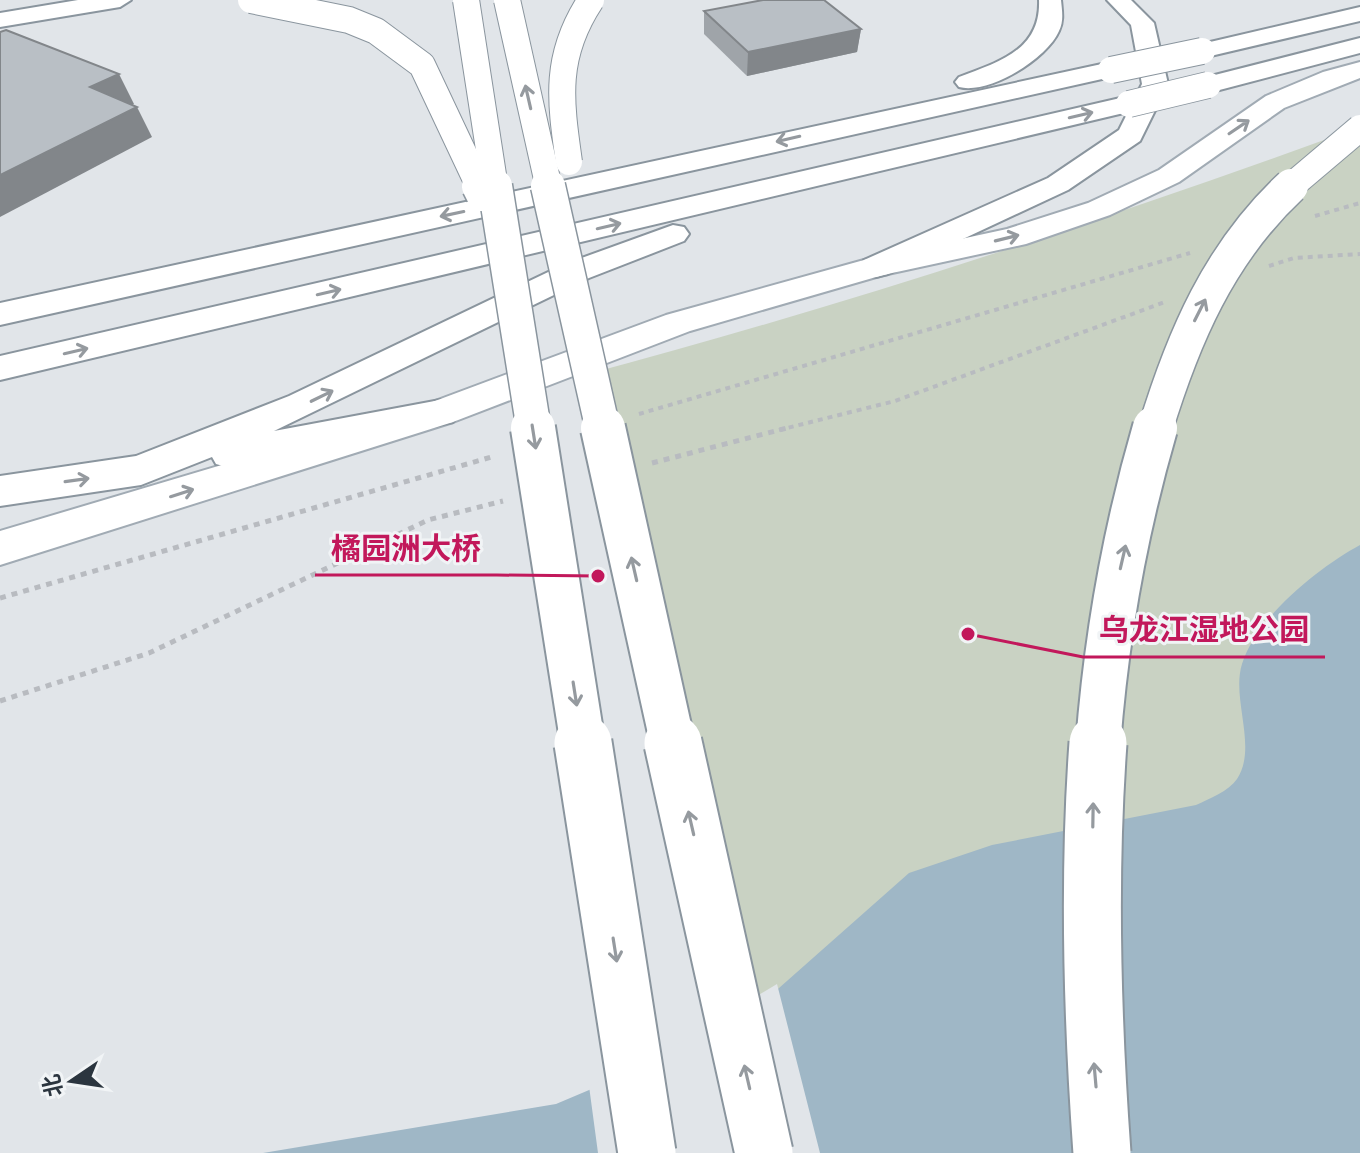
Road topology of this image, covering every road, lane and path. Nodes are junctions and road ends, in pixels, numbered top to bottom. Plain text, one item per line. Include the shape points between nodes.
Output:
1 (120, 0) edge
2 (251, 0) edge
3 (466, 0) edge
4 (507, 0) edge
5 (591, 0) edge
6 (1050, 0) edge
7 (1118, 0) edge
8 (1139, 12) edge
9 (1360, 14) edge
10 (0, 20) edge
11 (1360, 45) edge
12 (1360, 70) edge
13 (845, 126) junction
14 (1020, 128) junction
15 (1360, 128) edge
16 (1360, 203) edge
17 (1314, 217) dead end
18 (557, 223) junction
19 (502, 231) junction
20 (1191, 252) dead end
21 (1360, 254) edge
22 (242, 258) junction
23 (876, 267) junction
24 (1265, 268) dead end
25 (0, 294) edge
26 (1179, 297) dead end
27 (0, 314) edge
28 (0, 368) edge
29 (440, 413) junction
30 (632, 417) dead end
31 (509, 452) dead end
32 (639, 467) dead end
33 (141, 470) junction
34 (0, 491) edge
35 (518, 497) dead end
36 (0, 548) edge
37 (0, 598) edge
38 (0, 701) edge
39 (647, 1153) edge
40 (764, 1153) edge
41 (1102, 1153) edge

1 - 10 main road
2 - 19 main road, bridge via 349,20 376,31 422,65
3 - 19 main road, bridge
18 -> 4 main road, bridge
5 - 18 main road, bridge via 571,29 561,61 569,163
6 - 13 main road via 1053,14 1040,44 1013,64
7 - 8 main road
8 - 23 main road via 1155,84 1130,135 1058,184
9 - 13 main road, bridge
14 -> 11 main road, bridge
23 -> 12 main road via 1015,237 1099,209 1169,176 1275,102
13 -> 22 main road
28 -> 14 main road
33 -> 14 main road via 302,405 577,271 743,210
41 -> 15 main road, bridge via 1093,1060 1093,796 1120,571 1139,487 1177,358 1217,277 1259,217
16 - 17 path
40 -> 18 main road, bridge
19 -> 39 main road, bridge
20 - 30 path
21 - 24 path via 1294,258
22 - 25 main road
22 - 27 main road
23 - 29 main road via 678,323
26 - 32 path via 895,401
29 - 33 main road
36 -> 29 main road
31 - 37 path
34 -> 33 main road
35 - 38 path via 428,520 149,653

